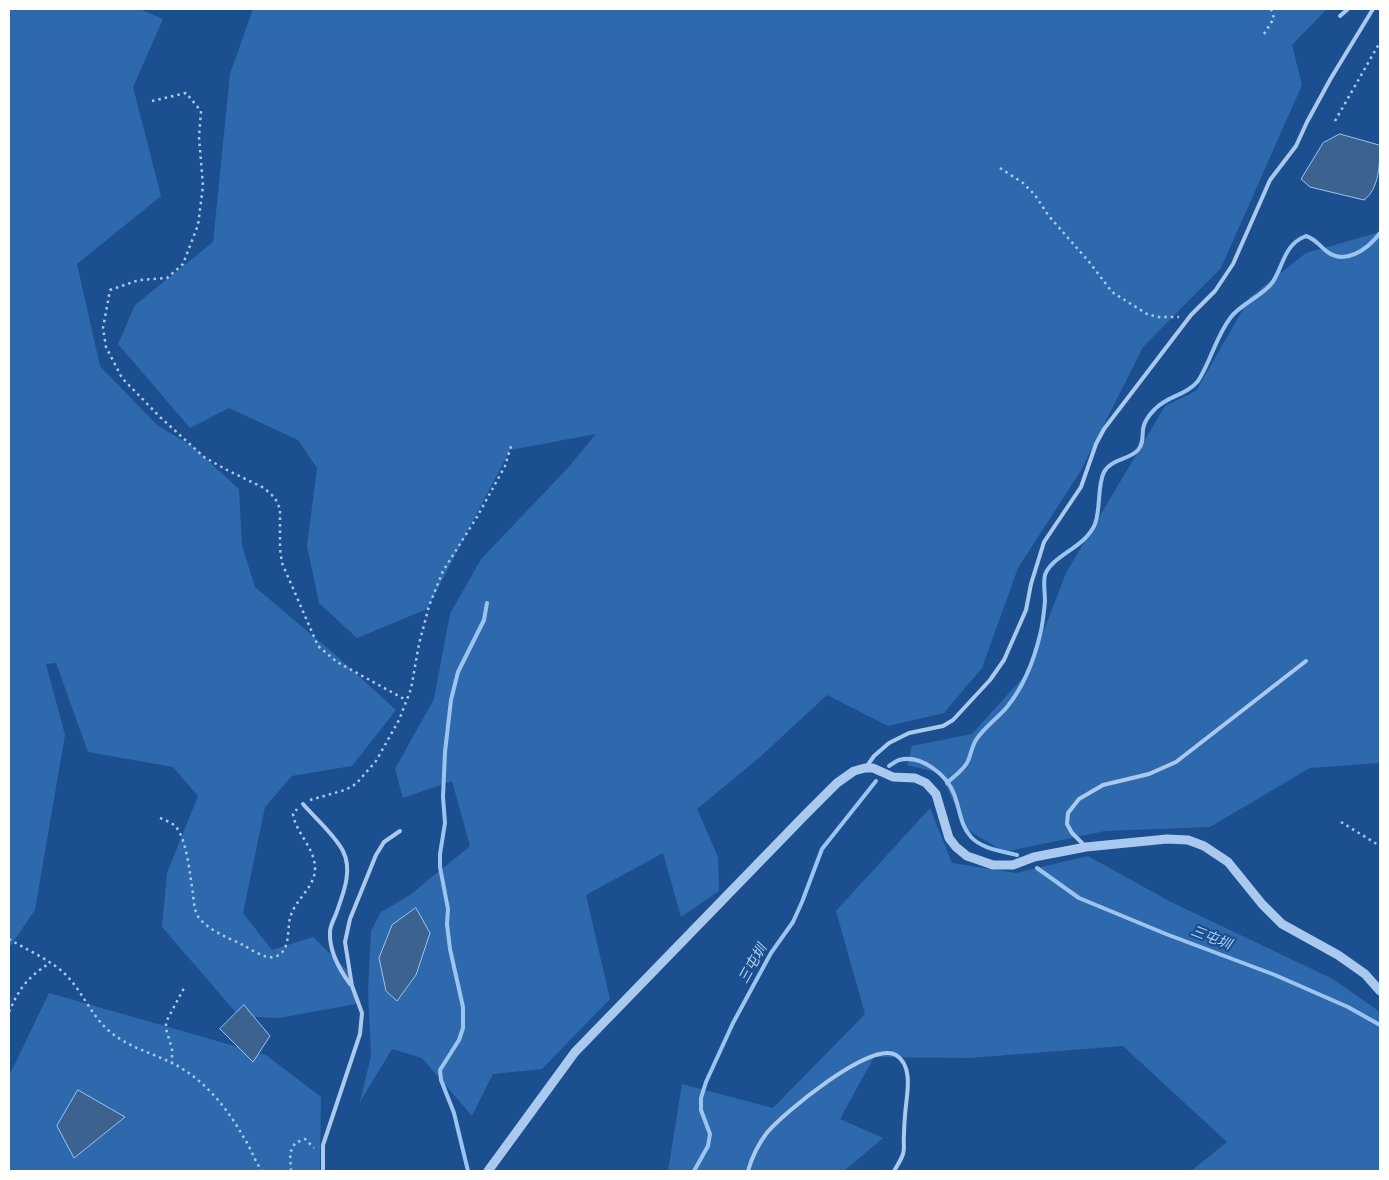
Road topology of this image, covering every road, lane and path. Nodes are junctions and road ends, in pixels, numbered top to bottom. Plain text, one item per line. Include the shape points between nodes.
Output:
1 (1271, 9) edge
2 (1348, 9) edge
3 (1373, 9) edge
4 (1340, 16) dead end
5 (1264, 34) dead end
6 (1380, 42) edge
7 (152, 101) dead end
8 (1335, 121) dead end
9 (1000, 168) dead end
10 (1191, 315) junction
11 (512, 443) dead end
12 (1306, 661) dead end
13 (406, 700) junction
14 (865, 768) junction
15 (303, 804) junction
16 (160, 818) dead end
17 (1341, 822) dead end
18 (400, 831) dead end
19 (1380, 846) edge
20 (1086, 847) junction
21 (9, 939) edge
22 (50, 963) junction
23 (352, 986) junction
24 (184, 988) dead end
25 (1380, 991) edge
26 (9, 1012) edge
27 (172, 1064) junction
28 (316, 1155) dead end
29 (262, 1171) edge
30 (290, 1171) edge
31 (323, 1171) edge
32 (488, 1171) edge
33 (748, 1171) edge
34 (894, 1171) edge

1 - 5 path via 1274,18
2 - 4 lane
3 - 10 lane via 1296,146 1270,180 1233,264
6 - 8 path
7 - 13 path via 186,93 201,111 199,137 203,186 198,225 183,264 167,278 139,280 110,290 103,328 106,347 122,378 204,457 264,488 274,498 280,509 282,563 318,646 337,662
9 - 10 path via 1035,195 1112,292 1147,314 1158,317
10 - 14 lane via 1104,429 1081,487 1044,542 1026,610 1004,660 990,680 953,720 943,726 909,733 889,743
11 - 13 path via 505,466 443,571 429,606
12 - 20 lane via 1176,762 1149,774 1102,785 1079,799 1068,813 1067,824
13 - 15 path via 399,720 376,761 356,784
14 - 20 street via 926,783 936,794 949,838 967,856 993,865 1013,865 1034,857
14 - 32 street via 854,771 811,808 575,1052
15 - 16 path via 293,814 294,822 310,851 315,866 313,878 290,918 286,947 282,954 273,958 218,933 201,921 195,912 180,832 173,824
15 - 23 lane via 343,851 346,861 346,886 330,930 333,952 341,972
17 - 19 path
18 - 23 lane via 384,842 376,855 350,919 345,942
20 - 25 street via 1166,840 1188,840 1204,846 1228,862 1282,924 1365,974
21 - 22 path
22 - 26 path via 24,984
22 - 27 path via 67,976 106,1029 130,1046
23 - 31 lane via 362,1013 360,1034 323,1145
24 - 27 path via 166,1022
27 - 29 path via 195,1077 213,1093 245,1138
28 - 30 path via 314,1147 306,1139 295,1143 290,1153
33 - 34 lane via 754,1151 787,1112 850,1067 887,1053 896,1055 903,1063 908,1078 903,1153

